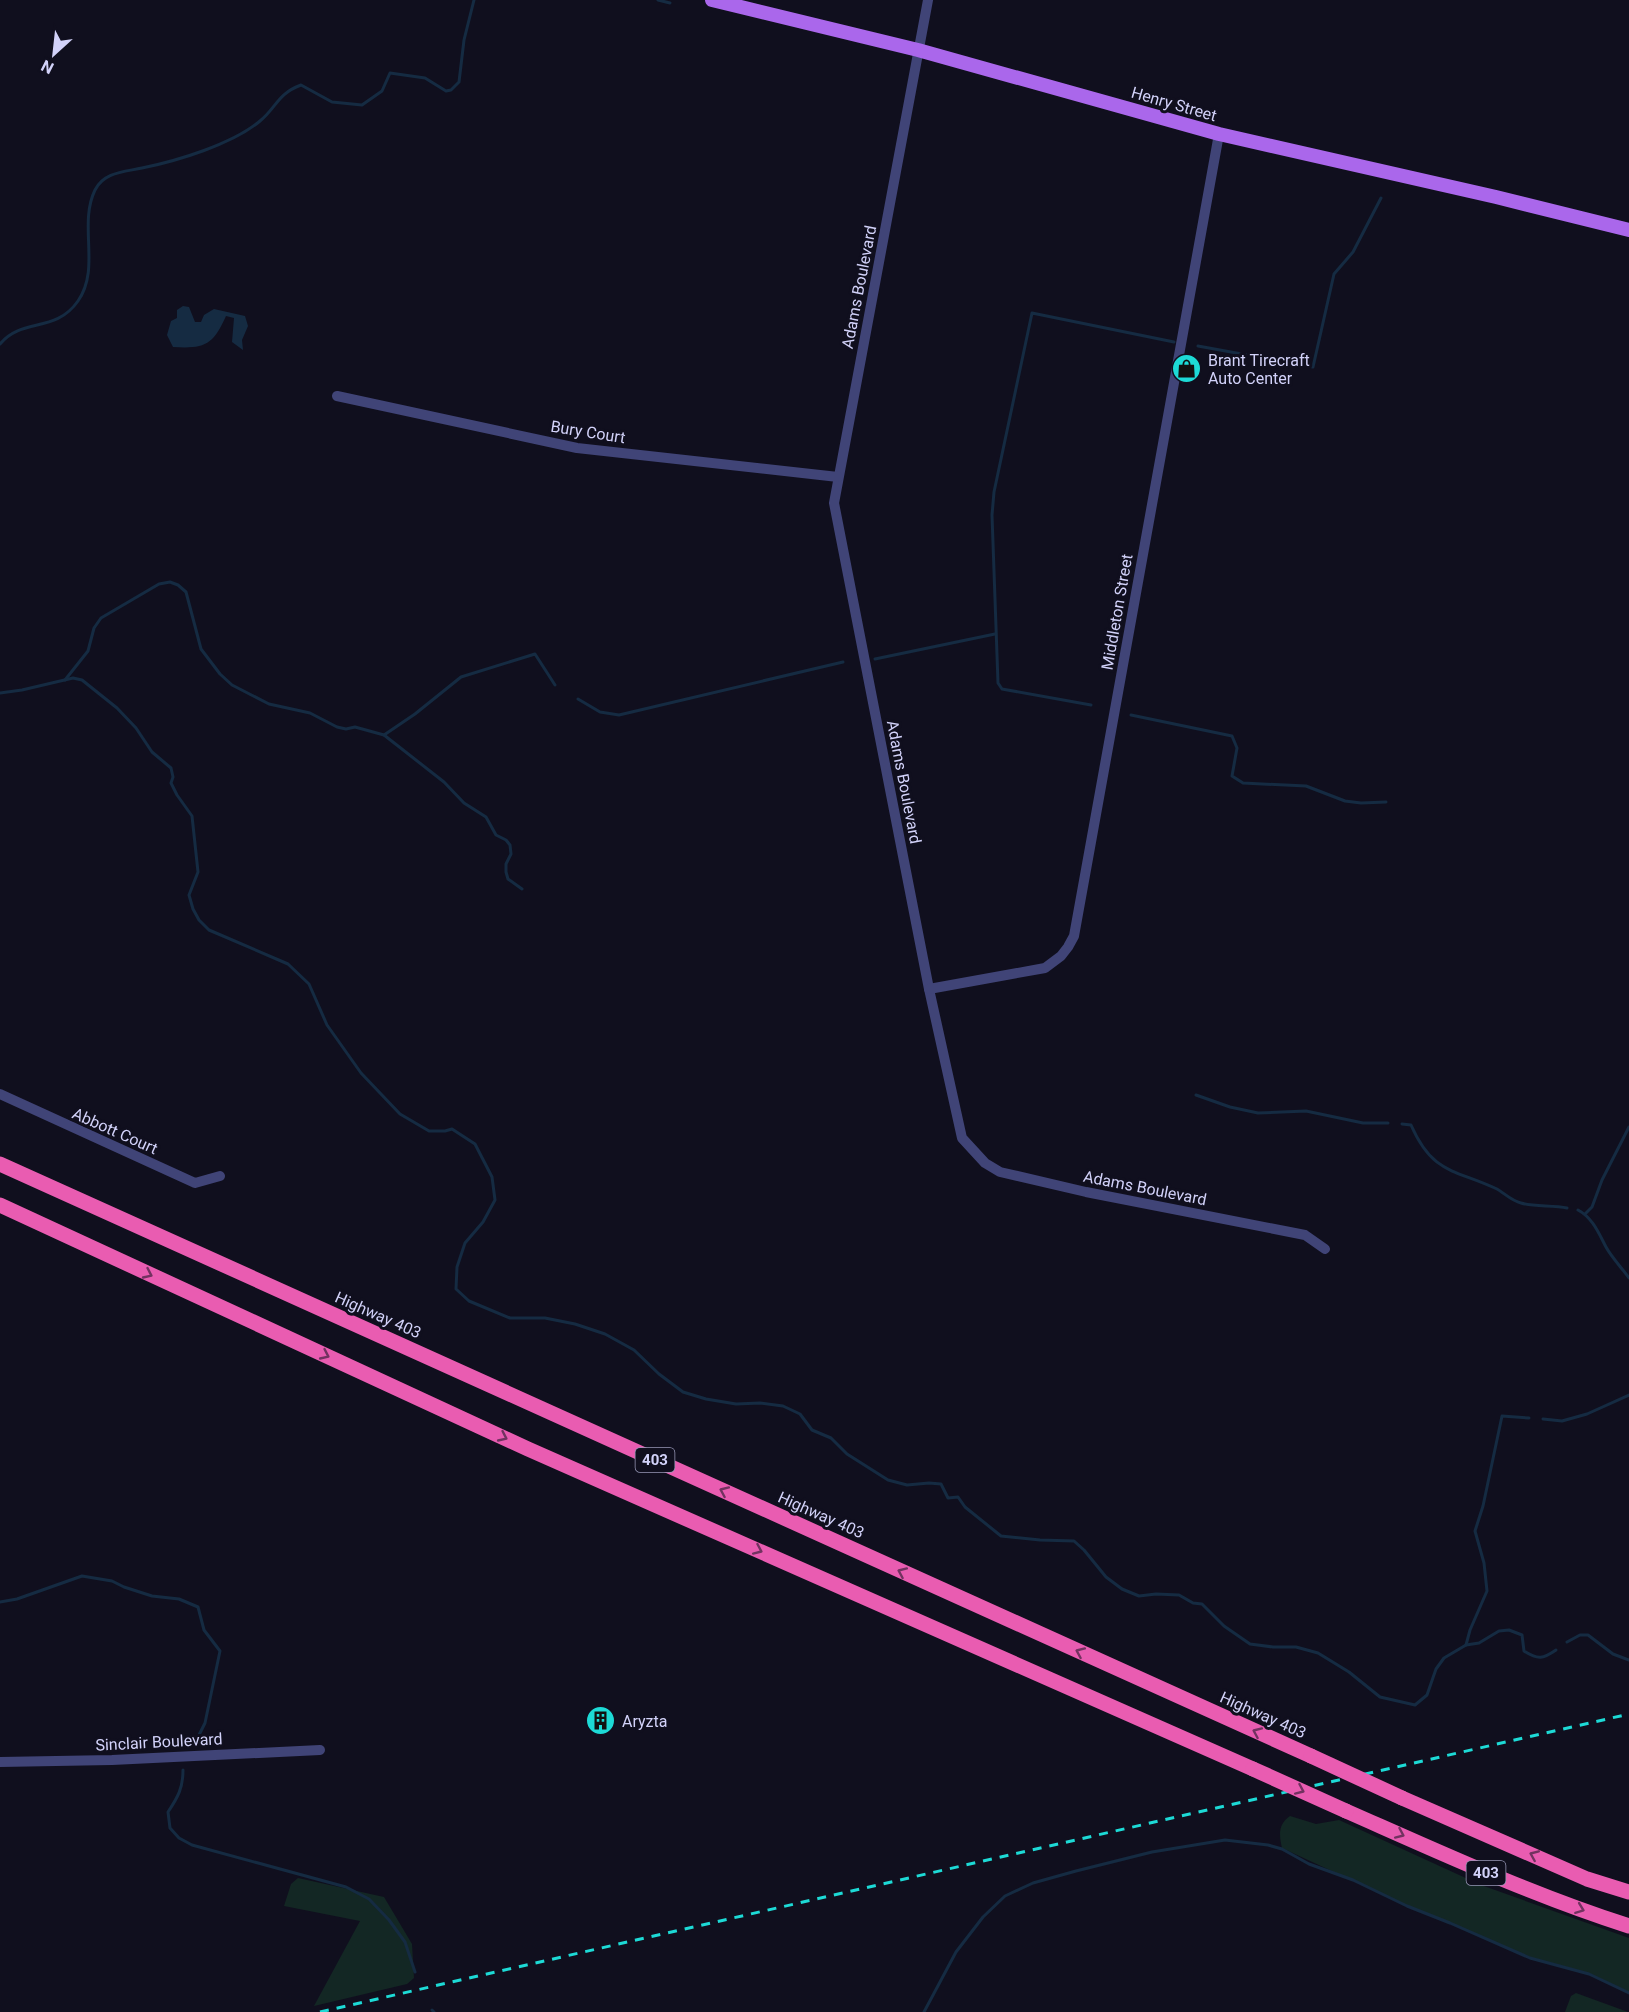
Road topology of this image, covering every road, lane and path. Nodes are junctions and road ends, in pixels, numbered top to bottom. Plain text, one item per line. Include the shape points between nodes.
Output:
1 (712, 0) edge
2 (928, 0) edge
3 (918, 50) junction
4 (1219, 134) junction
5 (1629, 230) edge
6 (337, 396) dead end
7 (838, 477) junction
8 (929, 989) junction
9 (0, 1094) edge
10 (0, 1164) edge
11 (220, 1176) dead end
12 (0, 1205) edge
13 (0, 1216) edge
14 (1325, 1249) dead end
15 (112, 1257) junction
16 (320, 1750) dead end
17 (0, 1762) edge
18 (1629, 1892) edge
19 (1629, 1926) edge

1 - 3 main road, Henry Street
2 - 3 street, Adams Boulevard
3 - 4 main road, Henry Street
3 - 7 street, Adams Boulevard
4 - 5 main road, Henry Street
4 - 8 street, Middleton Street via 1074,936 1061,956 1045,968
6 - 7 street, Bury Court via 577,448
7 - 8 street, Adams Boulevard via 834,503
8 - 14 street, Adams Boulevard via 962,1138 985,1163 1000,1172 1075,1189 1305,1235
9 - 11 street, Abbott Court via 195,1183
18 -> 10 highway, Highway 403 / 403, bridge via 1587,1879 1402,1798
12 - 15 highway, 403
13 - 15 highway via 78,1248
15 -> 19 highway, 403, bridge via 528,1449 1484,1872
16 - 17 street, Sinclair Boulevard

